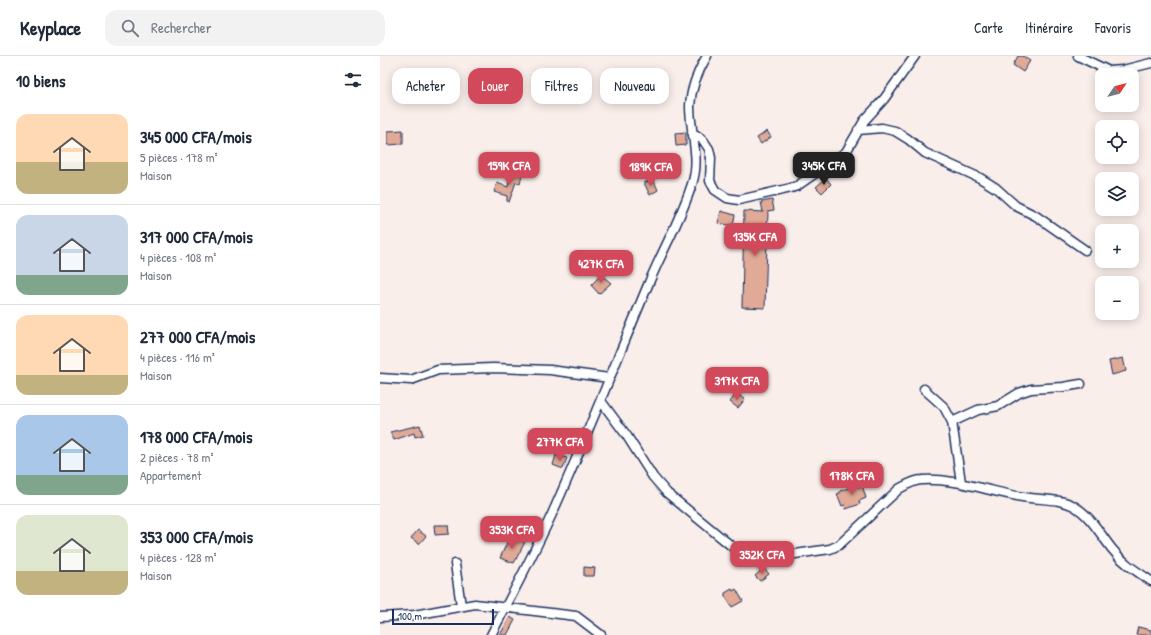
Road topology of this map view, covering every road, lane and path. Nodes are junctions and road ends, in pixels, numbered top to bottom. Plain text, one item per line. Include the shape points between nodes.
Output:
1 (707, 56) edge
2 (915, 56) edge
3 (1078, 56) edge
4 (1151, 63) edge
5 (858, 130) junction
6 (692, 132) junction
7 (1085, 250) dead end
8 (380, 378) edge
9 (609, 378) junction
10 (1081, 384) dead end
11 (924, 389) dead end
12 (601, 401) junction
13 (952, 422) junction
14 (961, 482) junction
15 (455, 564) dead end
16 (1151, 581) edge
17 (461, 606) junction
18 (505, 608) junction
19 (380, 617) edge
20 (491, 635) edge
21 (601, 635) edge

1 - 6 street via 692,93
2 - 5 street
3 - 4 street via 1109,71
5 - 6 street via 846,152 798,186 739,200 727,198 715,190 710,180 709,149 703,140
5 - 7 street via 882,128 895,131 925,153 996,188 1016,206 1036,216
6 - 9 street via 696,166 693,182
8 - 9 street via 411,380 438,370 493,368 550,370
9 - 12 street
10 - 13 street via 1031,389 1018,393 998,406 978,410
11 - 13 street via 944,407
12 - 14 street via 653,477 667,493 746,558 754,560 830,549 846,540 899,489 908,484 921,480
12 - 18 street via 552,515
13 - 14 street
14 - 16 street via 1022,497 1063,501 1074,506 1087,515 1128,567
15 - 17 street
17 - 18 street via 475,604
17 - 19 street
18 - 20 street
18 - 21 street via 559,612 576,616

